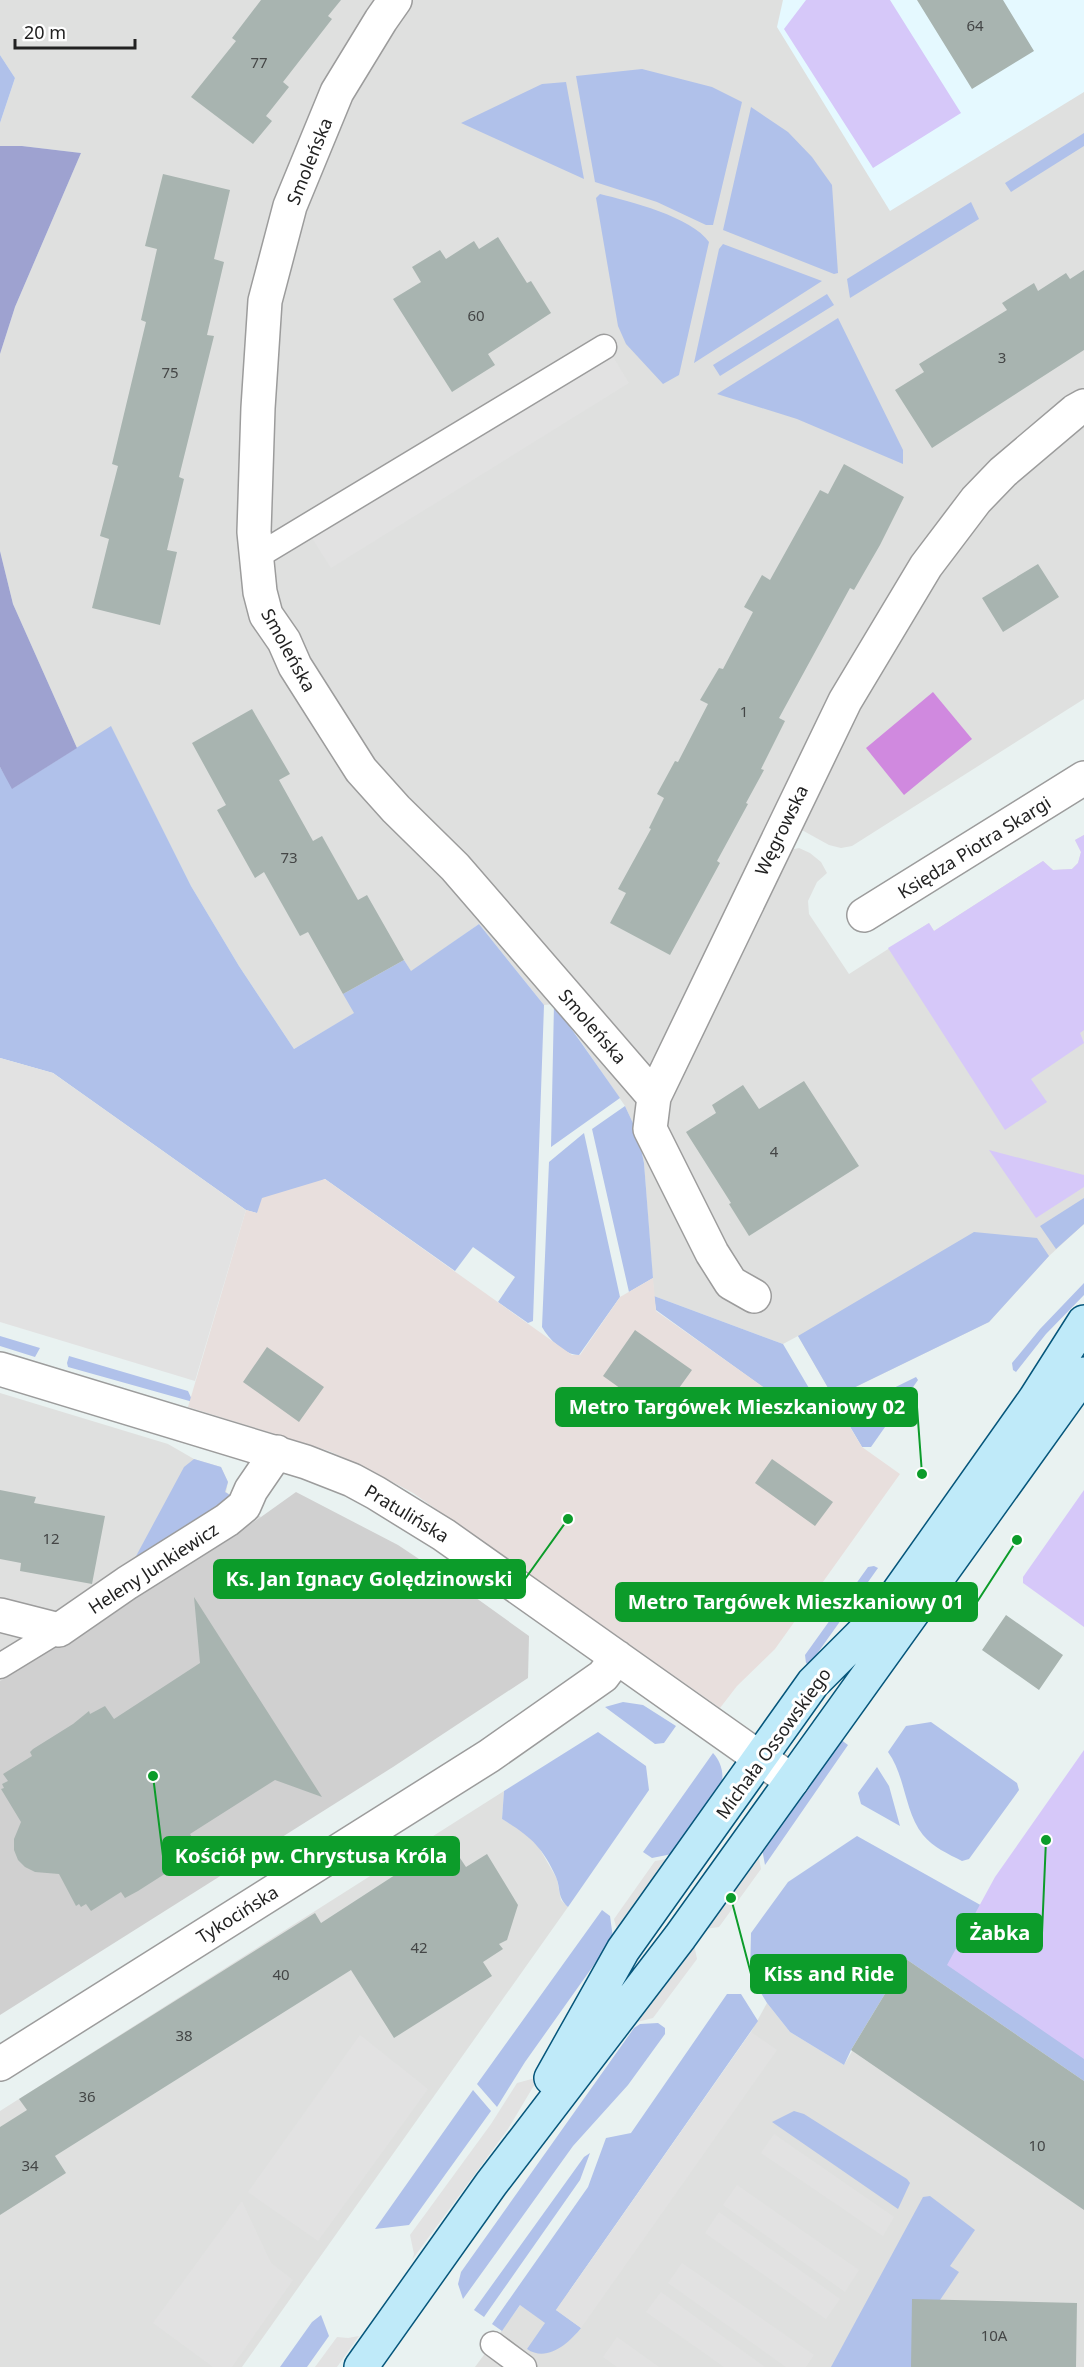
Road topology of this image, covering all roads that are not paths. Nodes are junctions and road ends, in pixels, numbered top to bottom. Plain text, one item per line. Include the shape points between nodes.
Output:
1 (395, 0) edge
2 (604, 347) dead end
3 (1084, 406) edge
4 (256, 557) junction
5 (1084, 778) edge
6 (864, 915) dead end
7 (654, 1097) junction
8 (754, 1296) dead end
9 (1084, 1322) edge
10 (0, 1369) edge
11 (1084, 1374) edge
12 (277, 1452) junction
13 (0, 1615) edge
14 (59, 1630) junction
15 (617, 1657) junction
16 (0, 1666) edge
17 (760, 1759) junction
18 (792, 1781) junction
19 (0, 2064) edge
20 (491, 2184) junction
21 (493, 2344) dead end
22 (361, 2367) edge
23 (524, 2367) edge

1 - 4 street, Smoleńska via 337,92 290,206 265,301 258,408
2 - 4 lane
3 - 7 street, Węgrowska via 1003,472 976,500 926,566 845,701
4 - 7 street, Smoleńska via 266,615 361,770 455,867
5 - 6 street, Księdza Piotra Skargi
7 - 8 street, Węgrowska via 650,1129 712,1253 731,1283
9 - 17 street, Michała Ossowskiego via 1035,1399 897,1594 813,1683
10 - 12 street, Pratulińska
11 - 18 street, Michała Ossowskiego
12 - 14 street, Heleny Junkiewicz via 244,1506 227,1520
12 - 15 street, Pratulińska via 352,1480 399,1506
13 - 14 street
14 - 16 lane
15 - 17 street, Pratulińska
15 - 19 street, Tykocińska via 603,1676 489,1756
17 - 18 street, Pratulińska
17 - 20 street, Michała Ossowskiego via 623,1950
18 - 20 street, Michała Ossowskiego via 680,1937
20 - 22 street, Michała Ossowskiego
21 - 23 lane

